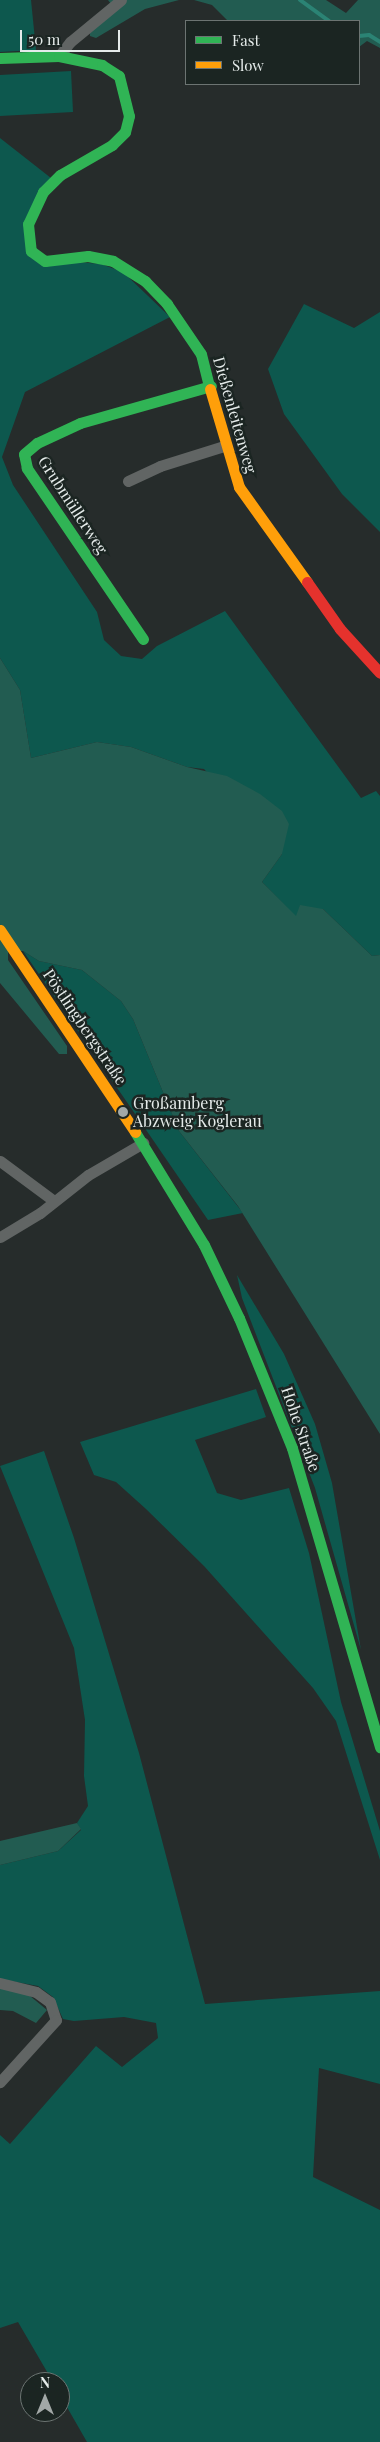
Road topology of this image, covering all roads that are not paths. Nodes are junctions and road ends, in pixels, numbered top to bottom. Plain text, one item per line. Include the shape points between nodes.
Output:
1 (121, 0) edge
2 (59, 56) junction
3 (0, 58) edge
4 (211, 386) junction
5 (224, 446) junction
6 (128, 481) dead end
7 (143, 639) dead end
8 (380, 673) edge
9 (0, 930) edge
10 (143, 1142) junction
11 (0, 1161) edge
12 (54, 1201) junction
13 (0, 1237) edge
14 (380, 1747) edge
15 (0, 1983) edge
16 (0, 2082) edge

1 - 2 street via 70,42
2 - 3 street, Dießenleitenweg
2 - 4 street, Dießenleitenweg via 102,66 115,73 123,86 129,122 118,140 60,175 43,192 29,219 31,251 45,261 99,257 138,276 158,293 191,337
4 - 5 street, Dießenleitenweg
4 - 7 street, Grubmüllerweg via 80,423 37,443 24,454 27,468
5 - 6 street via 168,463
5 - 8 street, Dießenleitenweg via 248,500 340,629
9 - 10 street, Pöstlingbergstraße
10 - 12 street via 88,1175
10 - 14 street, Hohe Straße via 210,1257 263,1370 292,1448
11 - 12 street
12 - 13 street
15 - 16 street via 36,1992 50,2002 56,2020

